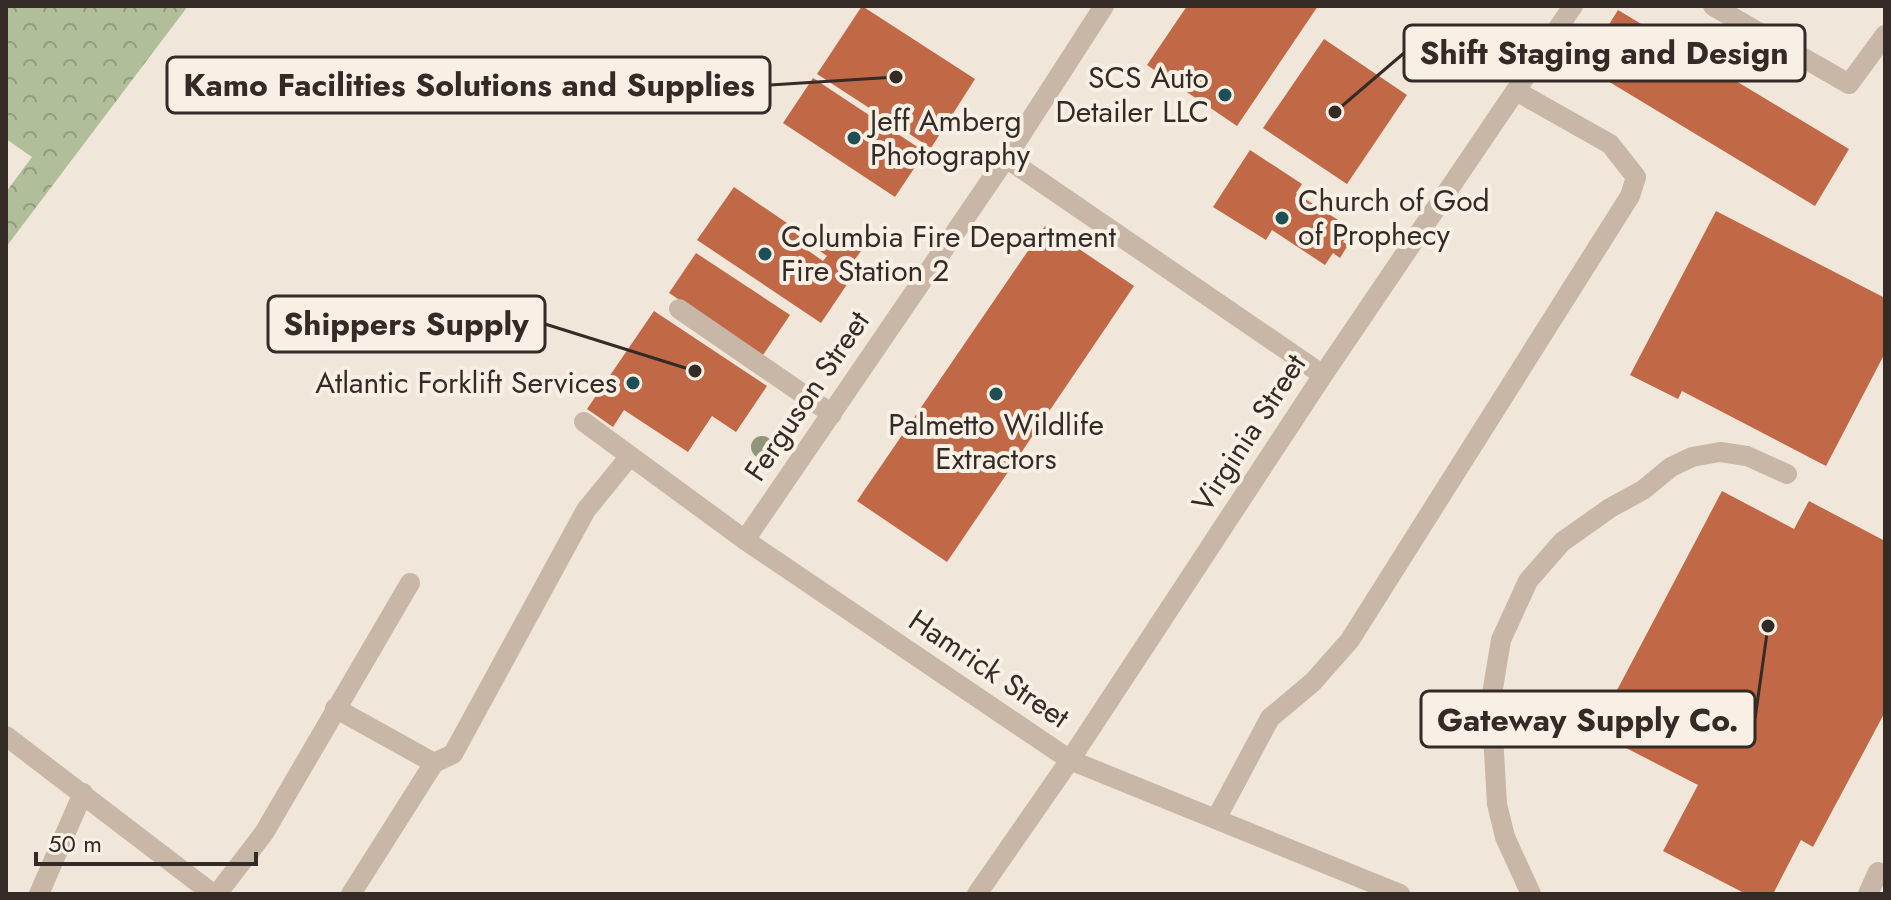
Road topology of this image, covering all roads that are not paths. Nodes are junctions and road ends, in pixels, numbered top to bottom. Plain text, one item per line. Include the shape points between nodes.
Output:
1 (1104, 6) edge
2 (1573, 6) edge
3 (1713, 6) edge
4 (1885, 35) edge
5 (1516, 91) junction
6 (1006, 158) junction
7 (679, 309) dead end
8 (1323, 375) junction
9 (832, 414) junction
10 (584, 422) dead end
11 (630, 456) junction
12 (1787, 474) dead end
13 (745, 540) junction
14 (410, 583) dead end
15 (335, 708) junction
16 (6, 736) edge
17 (1070, 760) junction
18 (434, 763) junction
19 (83, 793) junction
20 (1216, 819) junction
21 (1878, 872) dead end
22 (39, 894) edge
23 (215, 894) edge
24 (351, 894) edge
25 (977, 894) edge
26 (1400, 894) edge
27 (1531, 894) edge
28 (1868, 894) edge

1 - 6 street, Ferguson Street
2 - 5 street, Virginia Street
3 - 4 street via 1849,84
5 - 8 street, Virginia Street
5 - 20 street via 1610,144 1636,177 1630,196 1350,640 1313,682 1270,718
6 - 8 street
6 - 9 street, Ferguson Street
7 - 9 street
8 - 17 street, Virginia Street
9 - 13 street, Ferguson Street
10 - 11 street, Hamrick Street
11 - 13 street, Hamrick Street
11 - 18 street via 586,510 453,754
12 - 27 street via 1747,456 1720,452 1692,457 1562,542 1528,581 1501,640 1491,700 1497,804 1505,837
13 - 17 street, Hamrick Street
14 - 15 street
15 - 18 street
15 - 23 street via 264,833
16 - 19 street
17 - 20 street, Hamrick Street
17 - 25 street, Virginia Street
18 - 24 street
19 - 22 street
19 - 23 street
20 - 26 street, Hamrick Street
21 - 28 street

